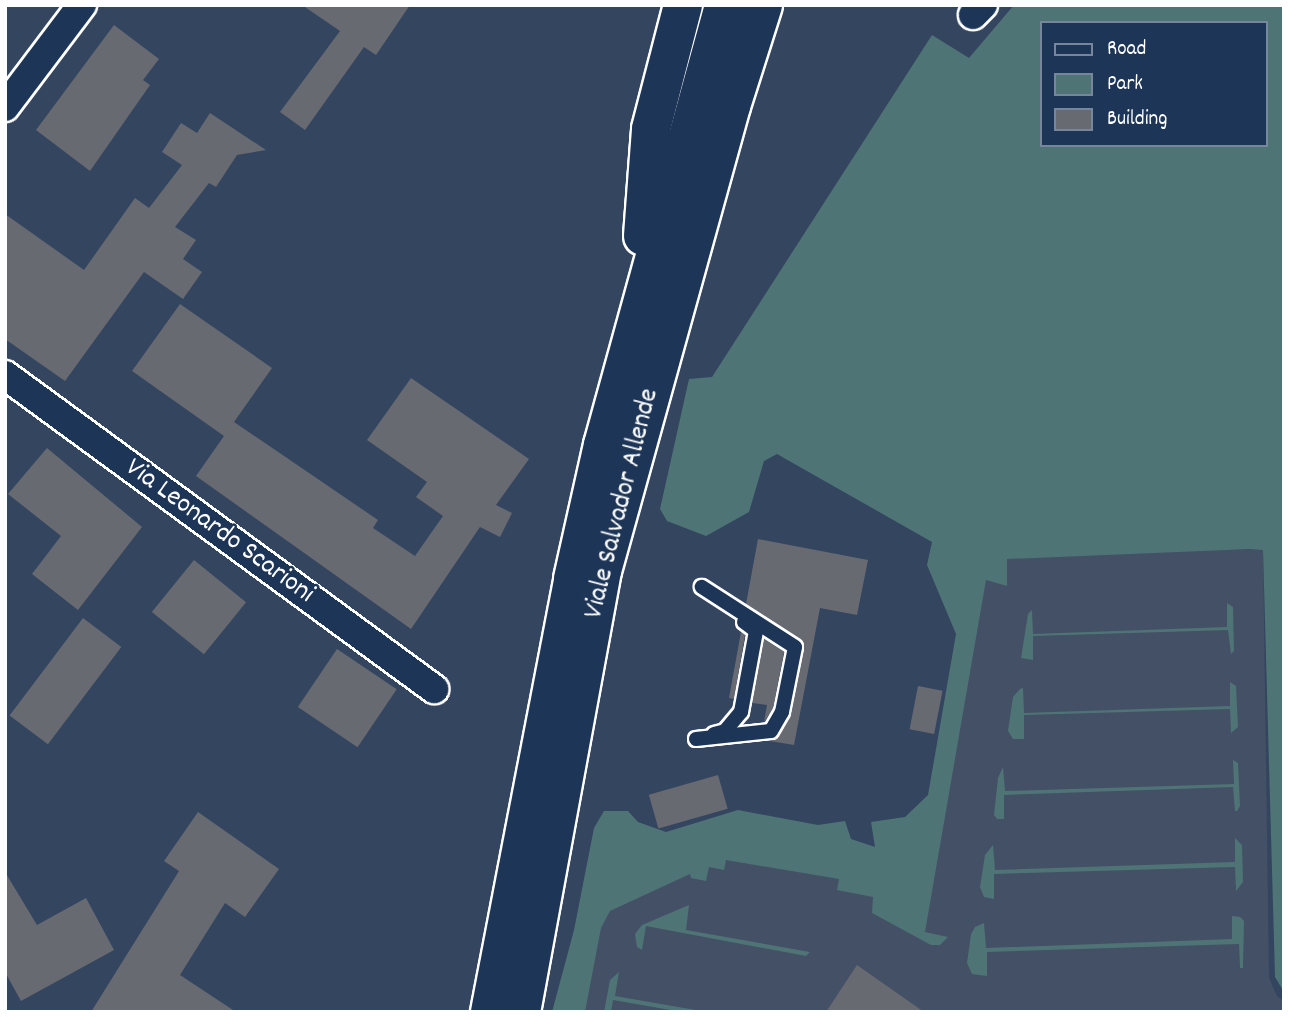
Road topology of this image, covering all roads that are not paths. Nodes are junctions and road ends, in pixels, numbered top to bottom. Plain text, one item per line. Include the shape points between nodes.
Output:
1 (82, 5) edge
2 (684, 5) edge
3 (724, 5) edge
4 (763, 5) edge
5 (5, 107) edge
6 (640, 304) junction
7 (5, 375) edge
8 (702, 587) joint
9 (433, 689) dead end
10 (490, 1012) edge
11 (521, 1012) edge

1 - 5 street
2 - 6 main road via 647,151
3 - 6 main road, Viale Salvador Allende
4 - 11 main road, Viale Salvador Allende via 602,571
6 - 10 main road, Viale Salvador Allende via 573,579
7 - 9 street, Via Leonardo Scarioni
8 - 8 lane via 756,631 741,712 725,731 695,739 771,731 782,712 795,647

